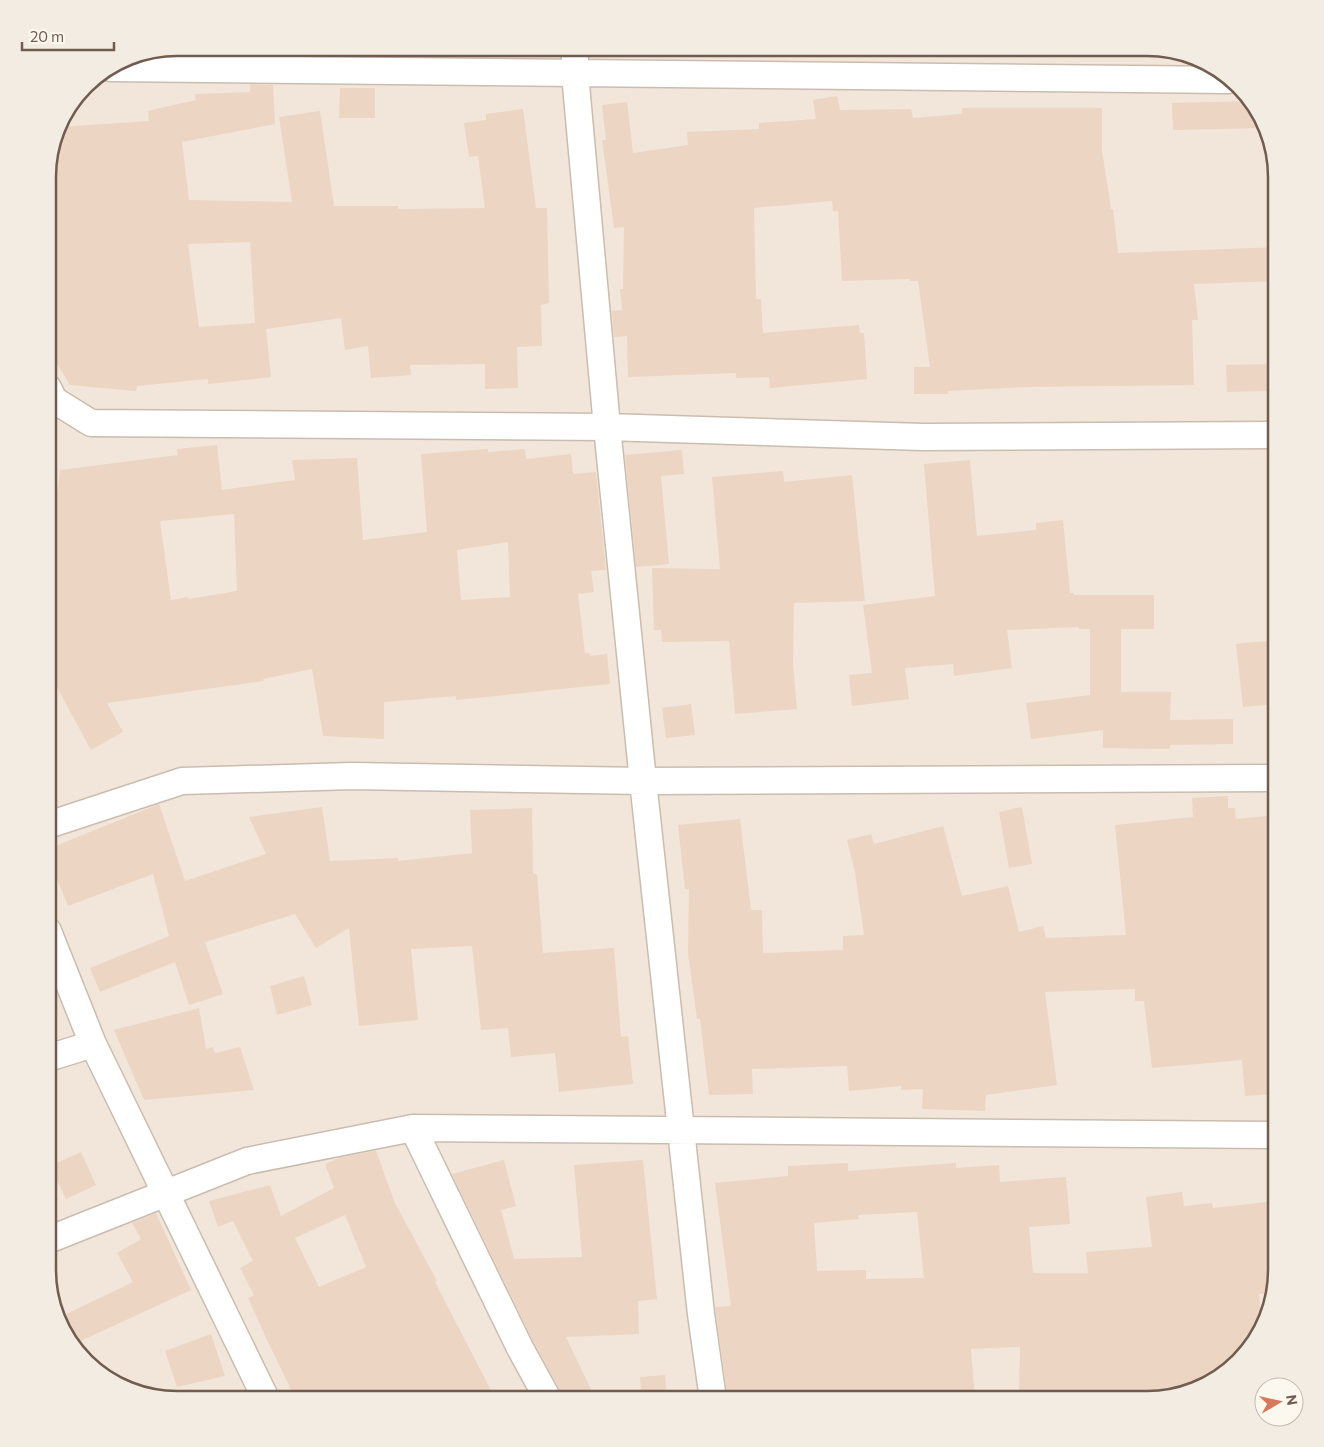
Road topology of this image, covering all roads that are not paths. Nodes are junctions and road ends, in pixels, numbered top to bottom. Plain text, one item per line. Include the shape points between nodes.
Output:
1 (575, 56) edge
2 (126, 68) edge
3 (575, 74) junction
4 (1218, 80) edge
5 (57, 402) edge
6 (607, 427) junction
7 (1268, 435) edge
8 (1268, 778) edge
9 (643, 781) junction
10 (56, 822) edge
11 (56, 952) edge
12 (93, 1044) junction
13 (56, 1055) edge
14 (413, 1128) junction
15 (682, 1131) junction
16 (1268, 1134) edge
17 (165, 1195) junction
18 (56, 1237) edge
19 (261, 1391) edge
20 (543, 1391) edge
21 (712, 1391) edge

1 - 3 street
2 - 3 street
3 - 4 street
3 - 6 street
5 - 6 street via 90,423
6 - 7 street via 923,437
6 - 9 street
8 - 9 street
9 - 10 street via 352,776 182,781
9 - 15 street
11 - 12 street
12 - 13 street
12 - 17 street
14 - 15 street
14 - 17 street via 247,1161
14 - 20 street
15 - 16 street
15 - 21 street
17 - 18 street
17 - 19 street

